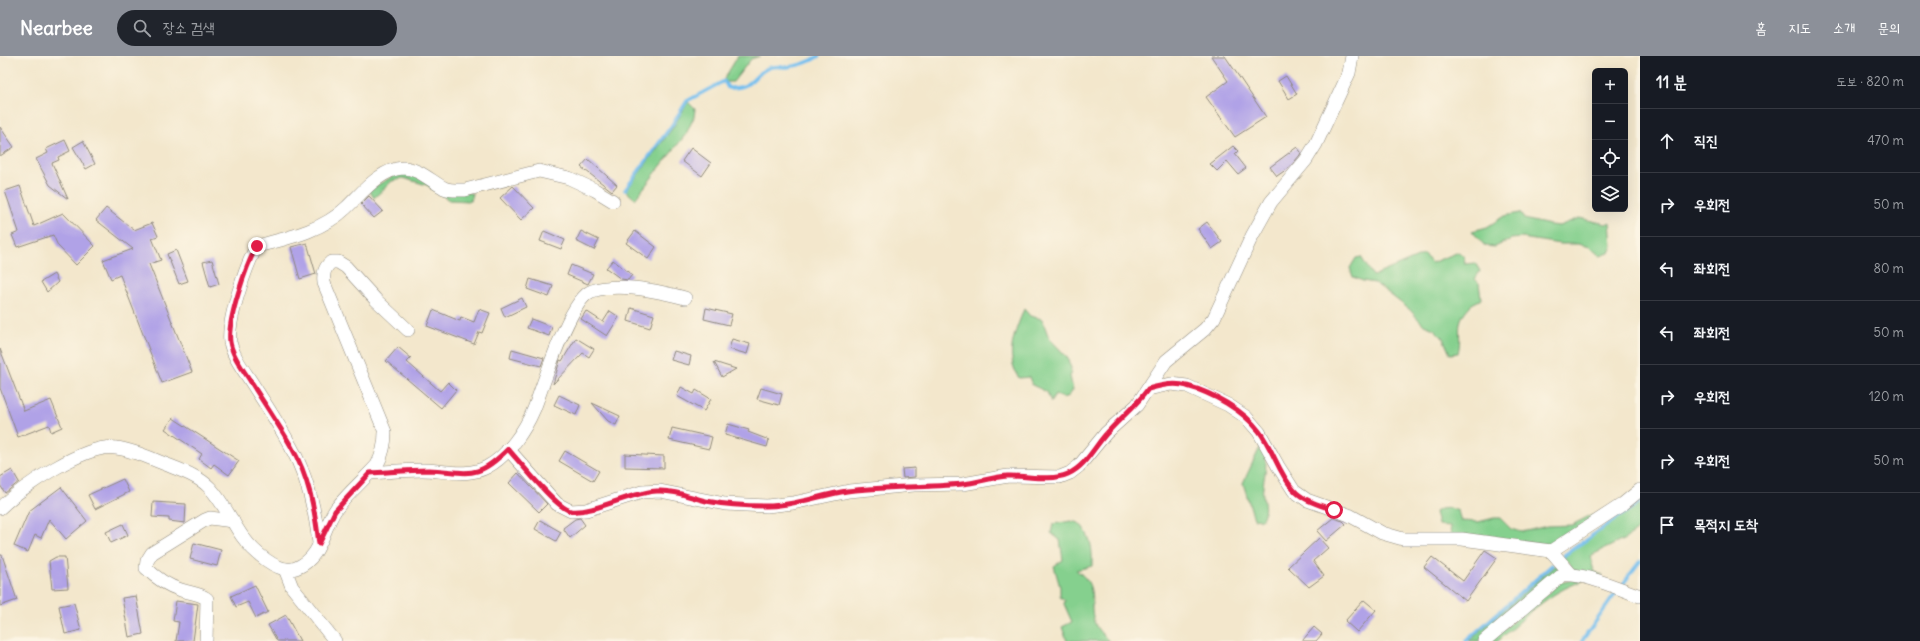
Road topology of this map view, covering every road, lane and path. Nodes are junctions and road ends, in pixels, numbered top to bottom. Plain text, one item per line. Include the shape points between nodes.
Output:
1 (1352, 56) edge
2 (613, 201) dead end
3 (685, 298) dead end
4 (408, 330) dead end
5 (1148, 389) junction
6 (508, 449) junction
7 (370, 473) junction
8 (1640, 490) edge
9 (0, 508) edge
10 (233, 521) junction
11 (319, 544) junction
12 (1551, 551) junction
13 (285, 569) junction
14 (1571, 574) junction
15 (1640, 596) edge
16 (206, 641) edge
17 (335, 641) edge
18 (1484, 641) edge

1 - 5 street via 1349,72 1316,144 1271,202 1252,236 1214,318 1205,330 1166,361
2 - 11 street via 586,185 552,172 533,172 454,191 411,169 402,168 379,178 337,217 326,223 294,236 257,246 251,256 232,316 230,341 239,362 304,470
3 - 6 street via 662,291 618,288 591,291 582,298 560,340 534,410 516,441
4 - 7 street via 346,267 338,262 331,262 326,266 324,283 384,432 382,456
5 - 6 street via 1137,405 1106,433 1079,466 1060,477 1008,476 963,484 914,485 849,491 776,505 725,504 660,491 642,492 586,510 571,511 557,504
5 - 12 street via 1171,384 1187,386 1228,405 1246,417 1259,432 1294,491 1307,500 1349,515 1382,533 1403,539 1462,539
6 - 7 street via 488,467 462,474 415,470
7 - 11 street via 335,511
8 - 12 street
9 - 10 street via 25,488 73,459 103,448 116,448 165,464 199,480 209,487
10 - 13 street via 250,545 276,566
10 - 16 street via 210,518 205,520 152,552 146,560 146,568 152,574 174,588 207,599
11 - 13 street via 304,564
12 - 14 street
13 - 17 street via 292,587
14 - 15 street
14 - 18 street via 1562,575 1542,590

